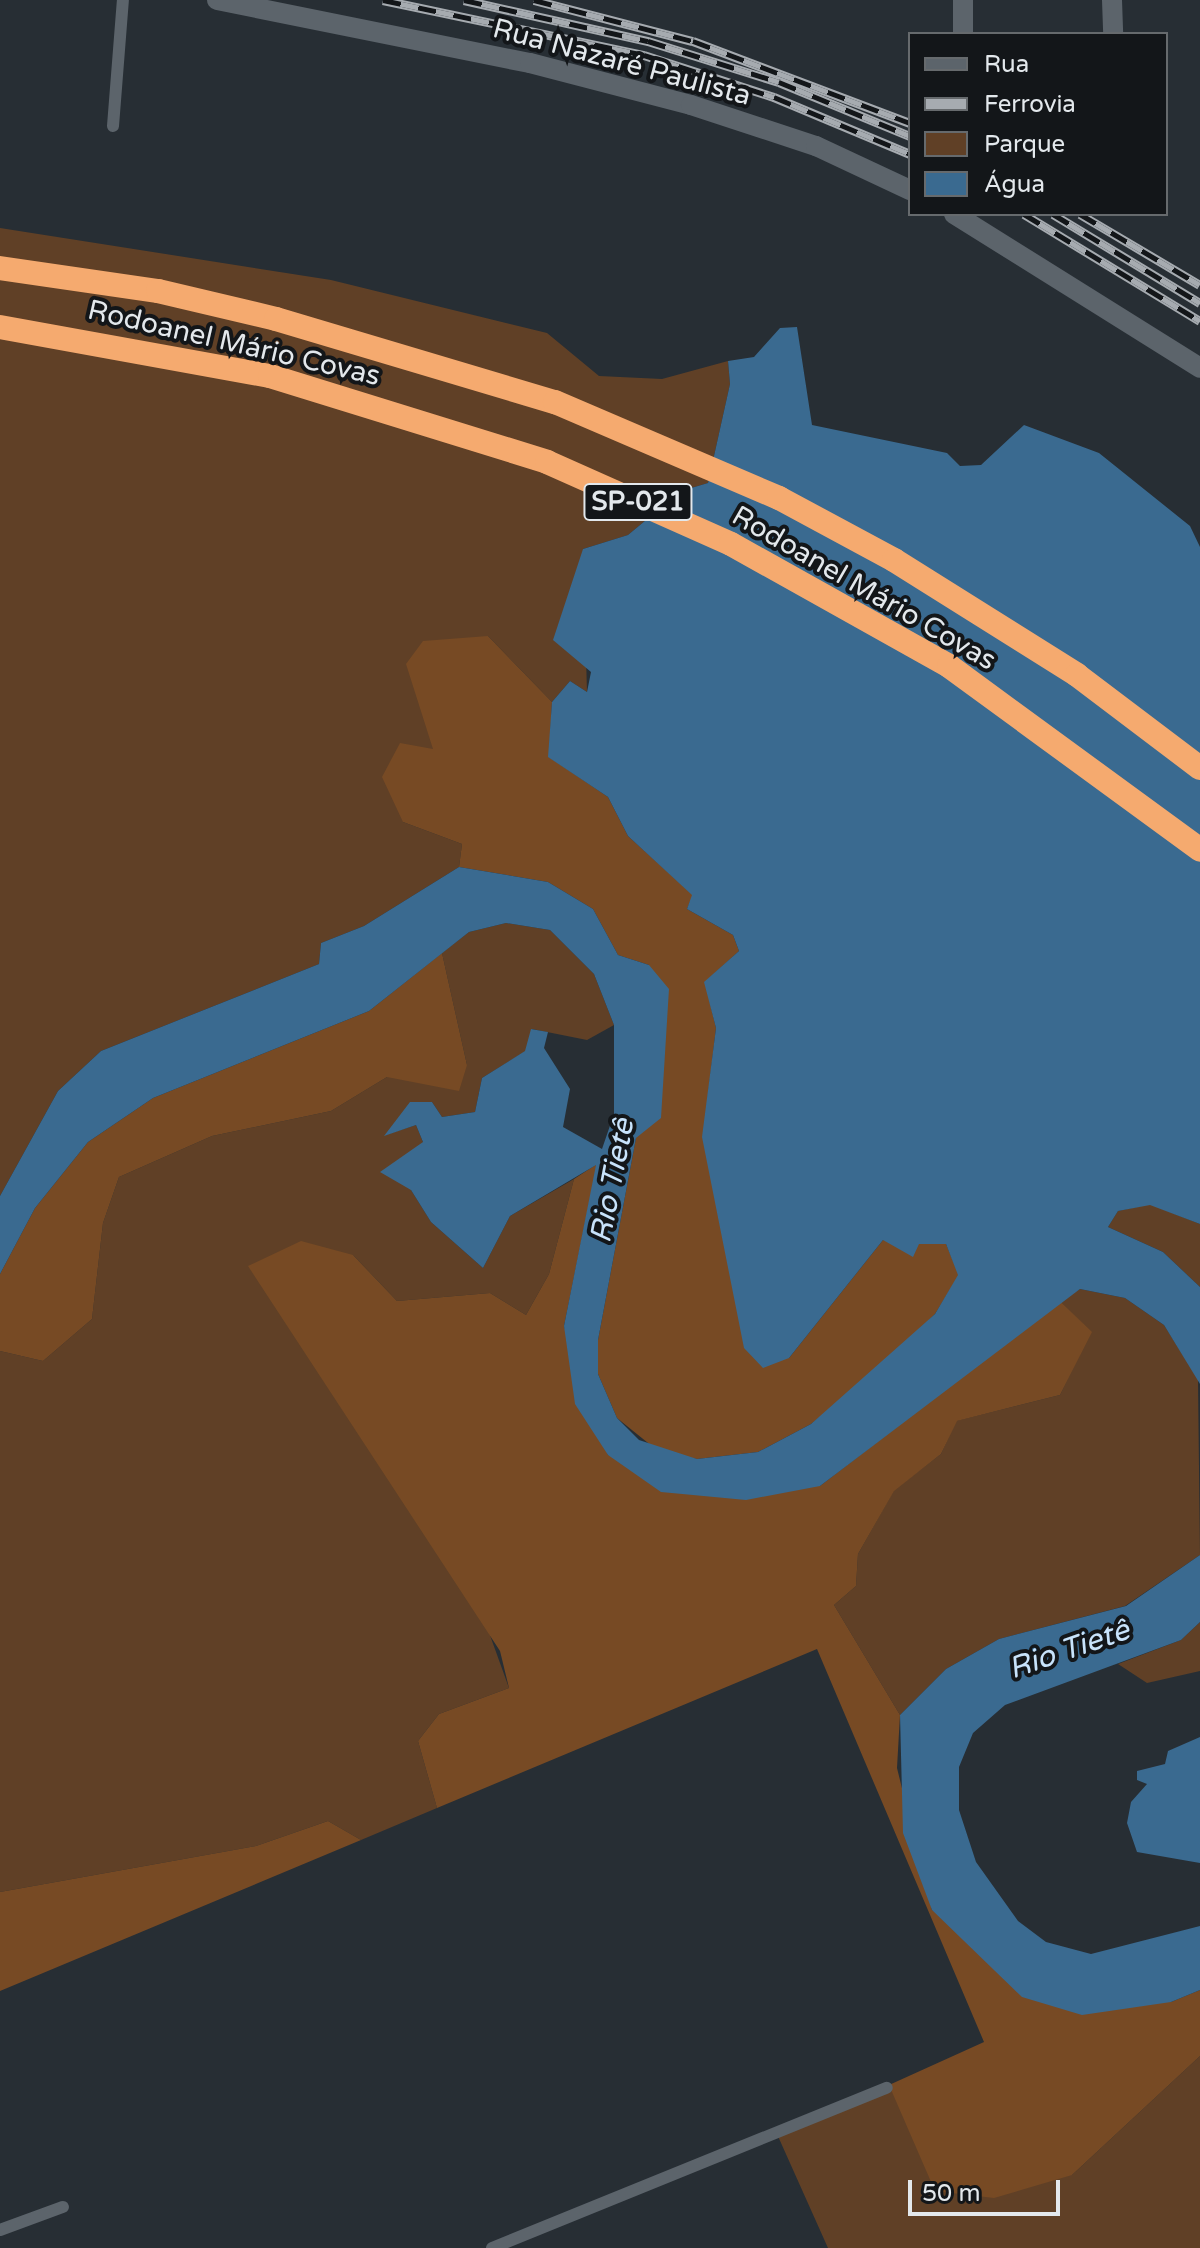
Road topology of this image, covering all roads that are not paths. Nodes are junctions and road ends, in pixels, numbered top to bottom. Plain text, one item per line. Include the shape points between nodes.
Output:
1 (123, 0) edge
2 (217, 0) edge
3 (963, 0) edge
4 (1112, 0) edge
5 (963, 32) edge
6 (1113, 32) edge
7 (113, 126) dead end
8 (908, 189) edge
9 (957, 216) edge
10 (0, 268) edge
11 (0, 327) edge
12 (1200, 368) edge
13 (1200, 768) edge
14 (1200, 850) edge
15 (887, 2088) dead end
16 (63, 2207) dead end
17 (0, 2230) edge
18 (492, 2248) edge

1 - 7 lane
2 - 8 main road, Rua Nazaré Paulista via 530,63 691,105 816,146
3 - 5 main road
4 - 6 main road
9 - 12 main road
10 - 13 highway, Rodoanel Mário Covas / SP-021 via 173,294 380,344 555,402 779,498 894,560 1077,675
11 - 14 highway, Rodoanel Mário Covas / SP-021 via 270,376 547,462 731,544 949,666
15 - 18 lane
16 - 17 lane

